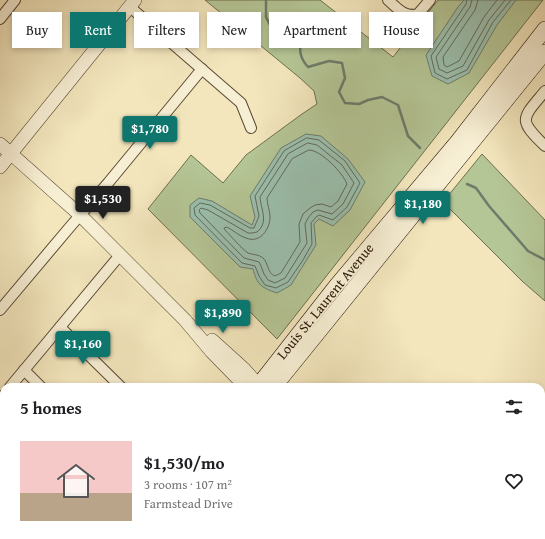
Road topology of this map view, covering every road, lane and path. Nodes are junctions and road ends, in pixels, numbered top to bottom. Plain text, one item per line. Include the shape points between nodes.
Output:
1 (15, 0) edge
2 (388, 0) edge
3 (430, 0) edge
4 (133, 3) edge
5 (1, 16) edge
6 (545, 29) edge
7 (545, 52) edge
8 (202, 69) junction
9 (545, 91) edge
10 (251, 128) dead end
11 (0, 144) edge
12 (545, 146) edge
13 (11, 154) junction
14 (0, 167) edge
15 (80, 214) junction
16 (120, 255) junction
17 (0, 310) edge
18 (60, 327) junction
19 (24, 370) junction
20 (13, 383) edge
21 (37, 383) edge
22 (117, 383) edge
23 (253, 383) edge
24 (257, 383) edge
25 (277, 383) edge

1 - 5 street
2 - 3 street via 403,13 414,15
4 - 8 street
4 - 13 street
6 - 24 main road, Louis St. Laurent Avenue via 458,140
7 - 25 main road, Louis St. Laurent Avenue
8 - 10 street via 241,103
8 - 15 street
9 - 12 street via 528,111 526,120 526,126
11 - 13 street
13 - 14 street
13 - 15 street
15 - 16 street
15 - 17 street
16 - 18 street
16 - 23 street via 185,320 244,369
18 - 19 street
18 - 22 street
19 - 20 street
19 - 21 street

